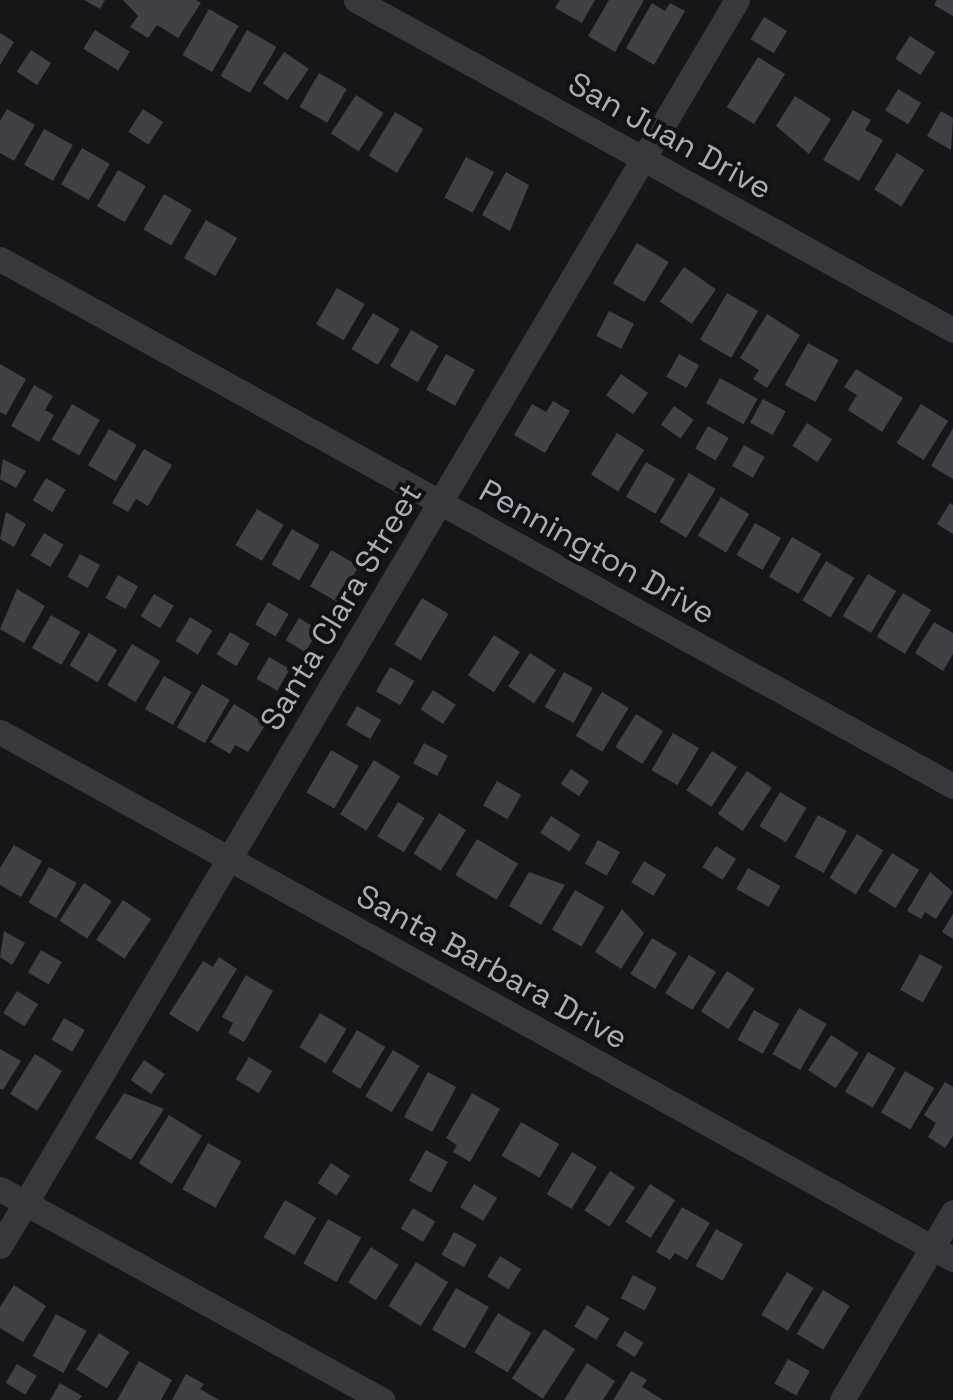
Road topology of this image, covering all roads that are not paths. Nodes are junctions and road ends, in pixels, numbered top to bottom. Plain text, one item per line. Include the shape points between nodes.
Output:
1 (356, 0) edge
2 (737, 0) edge
3 (644, 158) junction
4 (0, 259) edge
5 (953, 330) edge
6 (440, 502) junction
7 (0, 732) edge
8 (953, 786) edge
9 (229, 859) junction
10 (0, 1189) edge
11 (25, 1202) junction
12 (953, 1212) edge
13 (0, 1246) edge
14 (942, 1254) edge
15 (383, 1400) edge
16 (842, 1400) edge

1 - 3 street, San Juan Drive
2 - 3 street, Santa Clara Street
3 - 5 street, San Juan Drive
3 - 6 street, Santa Clara Street
4 - 6 street, Pennington Drive
6 - 8 street, Pennington Drive
6 - 9 street, Santa Clara Street
7 - 9 street, Santa Barbara Drive
9 - 11 street, Santa Clara Street
9 - 14 street, Santa Barbara Drive
10 - 11 street
11 - 13 street, Santa Clara Street
11 - 15 street
12 - 14 street
14 - 16 street

